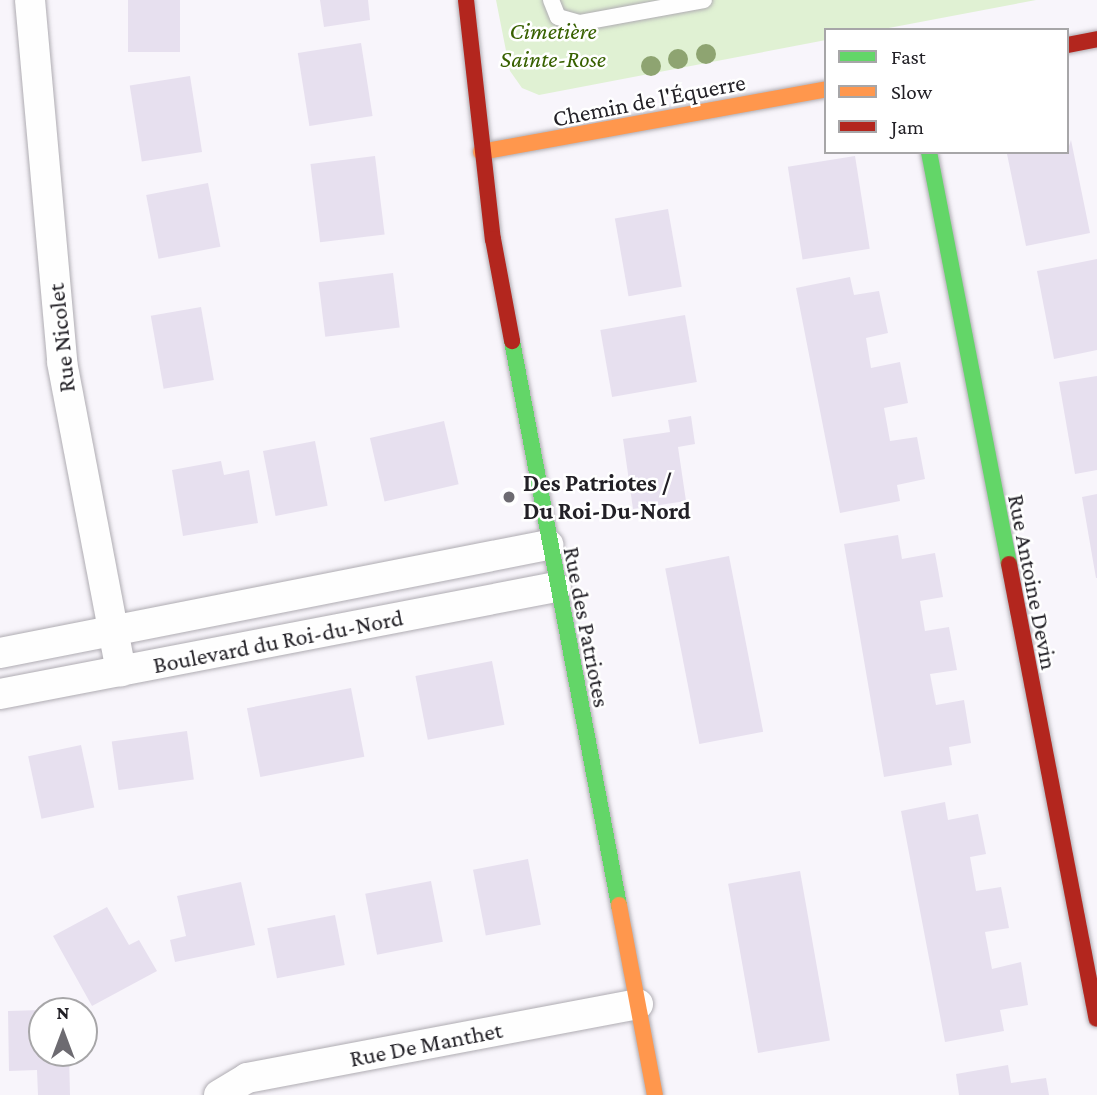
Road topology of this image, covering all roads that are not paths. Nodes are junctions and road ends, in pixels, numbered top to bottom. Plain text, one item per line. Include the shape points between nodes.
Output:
1 (30, 0) edge
2 (466, 0) edge
3 (551, 0) edge
4 (705, 0) edge
5 (1097, 39) edge
6 (1069, 45) edge
7 (824, 89) edge
8 (481, 152) junction
9 (929, 154) edge
10 (548, 545) junction
11 (556, 587) junction
12 (113, 631) junction
13 (0, 653) edge
14 (121, 671) junction
15 (0, 694) edge
16 (638, 1004) junction
17 (1097, 1020) edge
18 (219, 1095) edge
19 (655, 1095) edge

1 - 12 street, Rue Nicolet via 62,362
2 - 8 street, Rue des Patriotes
3 - 4 lane via 558,17 579,23
5 - 6 street
7 - 8 street, Chemin de l'Équerre
8 - 10 street, Rue des Patriotes
9 - 17 street, Rue Antoine Devin
10 - 11 street, Rue des Patriotes
10 - 12 street, Boulevard du Roi-du-Nord
11 - 14 street, Boulevard du Roi-du-Nord
11 - 16 street, Rue des Patriotes
12 - 13 street, Boulevard du Roi-du-Nord
12 - 14 street, Rue Nicolet
14 - 15 street, Boulevard du Roi-du-Nord
16 - 18 street, Rue De Manthet via 247,1078
16 - 19 street, Rue des Patriotes

